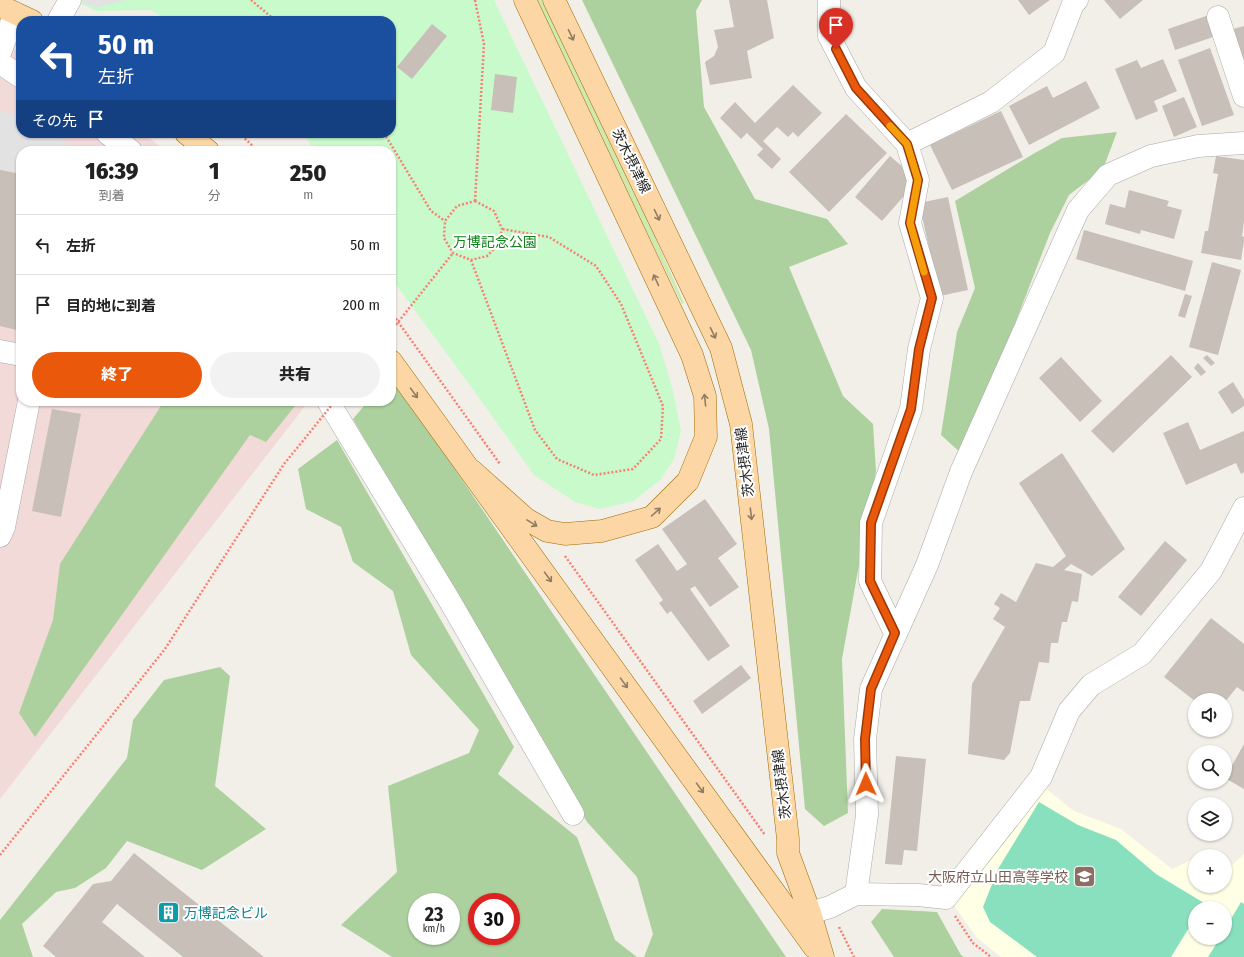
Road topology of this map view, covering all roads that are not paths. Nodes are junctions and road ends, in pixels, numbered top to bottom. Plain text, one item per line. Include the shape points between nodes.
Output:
1 (70, 0) edge
2 (525, 0) edge
3 (554, 0) edge
4 (829, 0) edge
5 (1077, 0) edge
6 (16, 13) edge
7 (61, 16) edge
8 (1218, 17) dead end
9 (0, 53) edge
10 (0, 63) edge
11 (16, 74) edge
12 (1244, 96) edge
13 (114, 138) edge
14 (192, 138) edge
15 (1244, 143) edge
16 (907, 144) junction
17 (124, 146) edge
18 (202, 146) edge
19 (0, 351) edge
20 (16, 354) edge
21 (396, 368) edge
22 (28, 406) edge
23 (331, 406) edge
24 (471, 470) junction
25 (1244, 508) edge
26 (0, 536) edge
27 (895, 633) junction
28 (573, 814) dead end
29 (856, 894) junction
30 (810, 913) junction
31 (822, 957) edge

1 - 7 street
24 -> 2 main road, 茨木摂津線 via 526,519 547,531 565,534 602,531 652,516 688,481 706,437 705,396 692,355
3 -> 30 main road, 茨木摂津線 via 721,348 741,424 788,853
4 - 16 street via 829,36 856,88
5 - 16 street via 1054,53 991,102
6 - 9 street
8 - 12 street
10 - 11 street
13 - 17 street
14 - 18 main road
15 - 27 street via 1198,146 1151,156 1108,175 1078,210 961,472 927,565
16 - 27 street via 918,180 910,223 932,298 919,349 911,409 871,523 870,581
19 - 20 street
21 -> 24 main road, 茨木摂津線
22 - 26 street via 4,527
23 - 28 street via 448,598
24 -> 31 main road, 茨木摂津線
25 - 29 street via 1212,571 1142,654 1091,685 1069,711 1041,777 946,898
27 - 29 street via 871,689 865,739 867,815
29 - 30 street via 830,907
30 - 31 main road, 茨木摂津線

